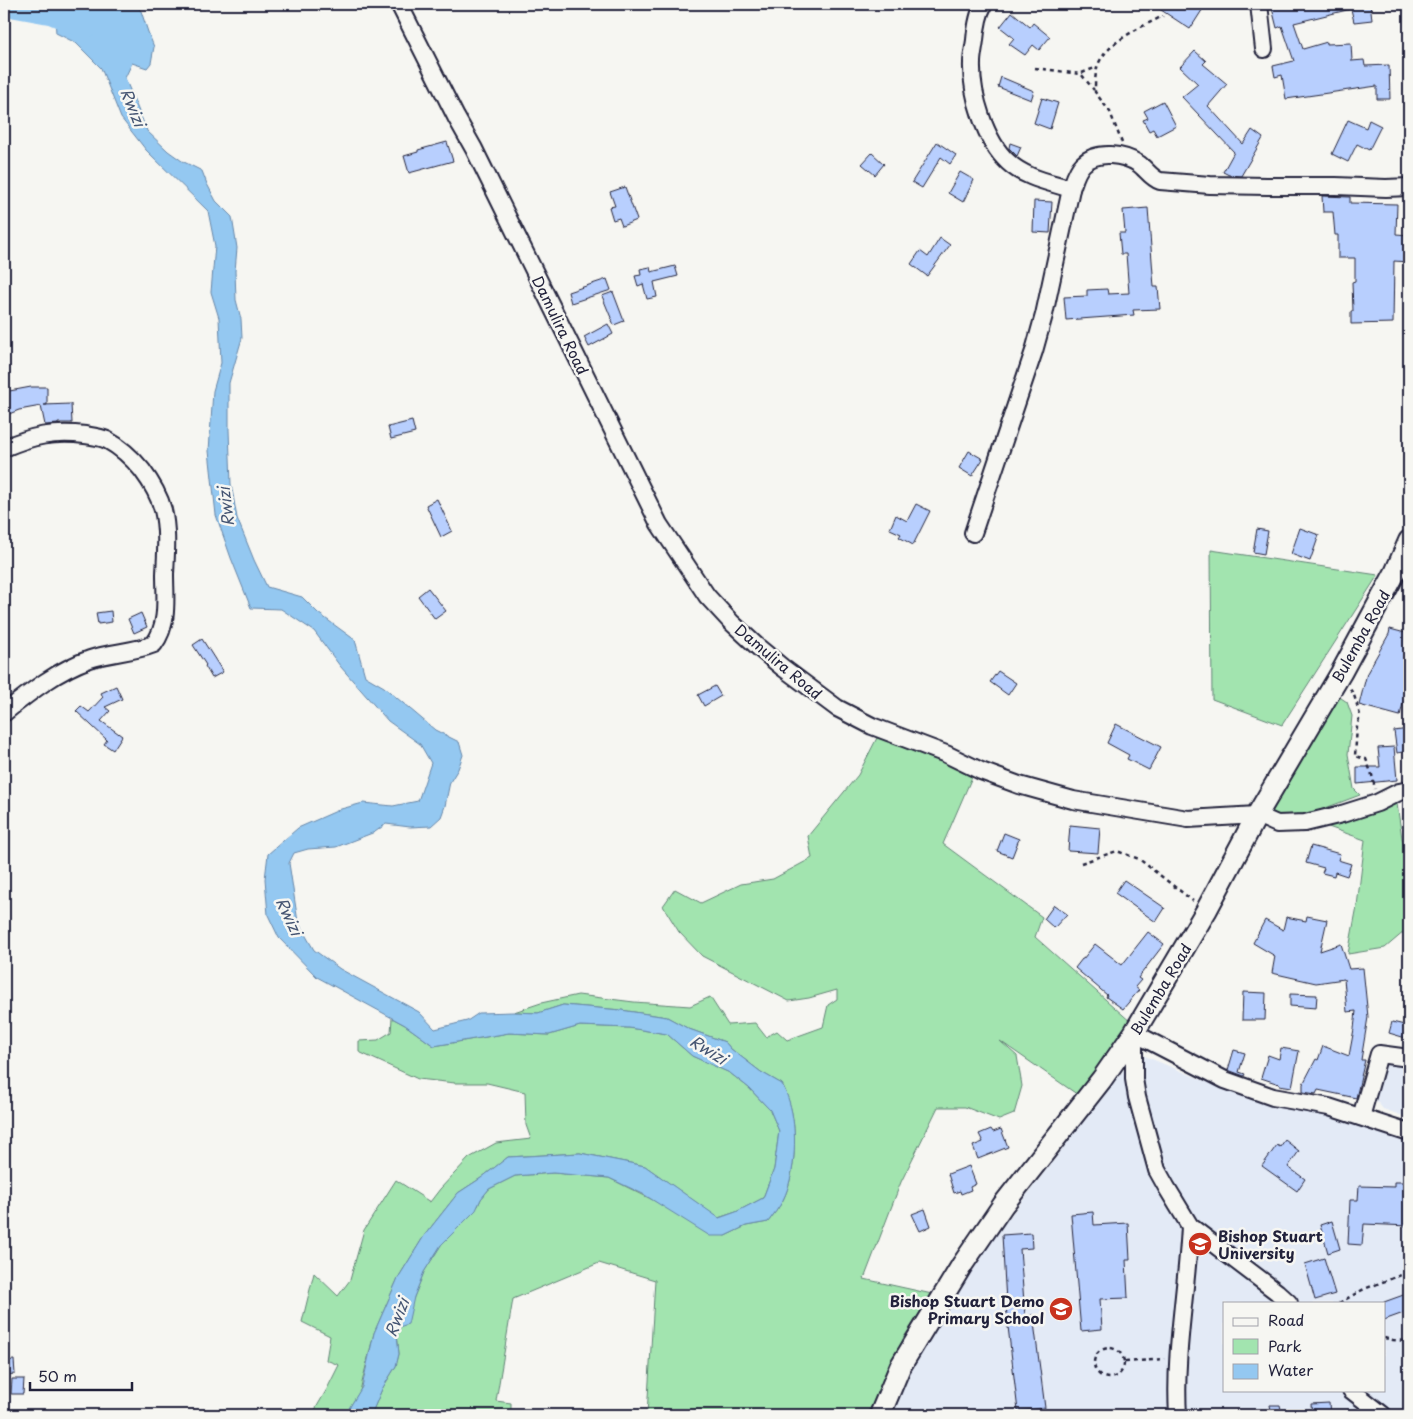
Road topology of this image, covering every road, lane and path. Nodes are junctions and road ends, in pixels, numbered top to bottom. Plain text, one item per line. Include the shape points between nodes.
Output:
1 (399, 4) edge
2 (984, 4) edge
3 (1259, 4) edge
4 (1163, 16) dead end
5 (1264, 49) dead end
6 (1036, 68) dead end
7 (1097, 68) junction
8 (1081, 74) junction
9 (1095, 92) junction
10 (1128, 158) junction
11 (1409, 187) edge
12 (1071, 189) junction
13 (4, 448) edge
14 (973, 533) dead end
15 (1409, 541) edge
16 (1341, 672) junction
17 (4, 713) edge
18 (1409, 790) edge
19 (1377, 803) junction
20 (1257, 815) junction
21 (1081, 863) dead end
22 (1206, 911) junction
23 (1134, 1033) junction
24 (1409, 1058) edge
25 (1361, 1117) junction
26 (1409, 1133) edge
27 (1190, 1226) junction
28 (1409, 1272) edge
29 (1288, 1302) edge
30 (1342, 1302) edge
31 (1386, 1338) edge
32 (1409, 1341) edge
33 (1178, 1358) junction
34 (1124, 1362) junction
35 (1354, 1392) edge
36 (880, 1415) edge
37 (1178, 1415) edge
38 (1383, 1415) edge

1 - 20 street, Damulira Road via 659,524 707,596 752,642 837,708 872,726 1019,785 1072,800 1188,820
2 - 12 street via 976,29 972,64 982,121 1008,162 1030,176
3 - 5 street
4 - 7 path via 1108,48
6 - 8 path
7 - 8 path
7 - 9 path
8 - 9 path
9 - 10 path via 1110,112
10 - 11 street via 1160,181 1210,185
10 - 12 street via 1102,156 1084,163
12 - 14 street via 1034,351
13 - 17 street via 64,432 107,440 136,463 148,478 166,524 165,614 154,644 72,666
15 - 16 main road, Bulemba Road
16 - 19 path via 1354,695 1360,715 1355,756 1366,759
16 - 20 main road, Bulemba Road
18 - 19 street, Damulira Road
19 - 20 street, Damulira Road via 1306,823 1277,824
20 - 22 main road, Bulemba Road
21 - 22 path via 1117,851 1138,860
22 - 23 main road, Bulemba Road
23 - 25 street via 1225,1080 1273,1097 1329,1107
23 - 27 street via 1135,1086 1157,1170
23 - 36 main road, Bulemba Road via 1102,1079 1003,1204 962,1265 900,1367
24 - 25 street via 1379,1054
25 - 26 street
27 - 29 street
27 - 33 street
28 - 30 path via 1364,1289
31 - 32 path
33 - 34 path
33 - 37 street
34 - 34 path via 1124,1357 1117,1350 1108,1347 1095,1355 1094,1365 1099,1374 1108,1378 1118,1376
35 - 38 street

